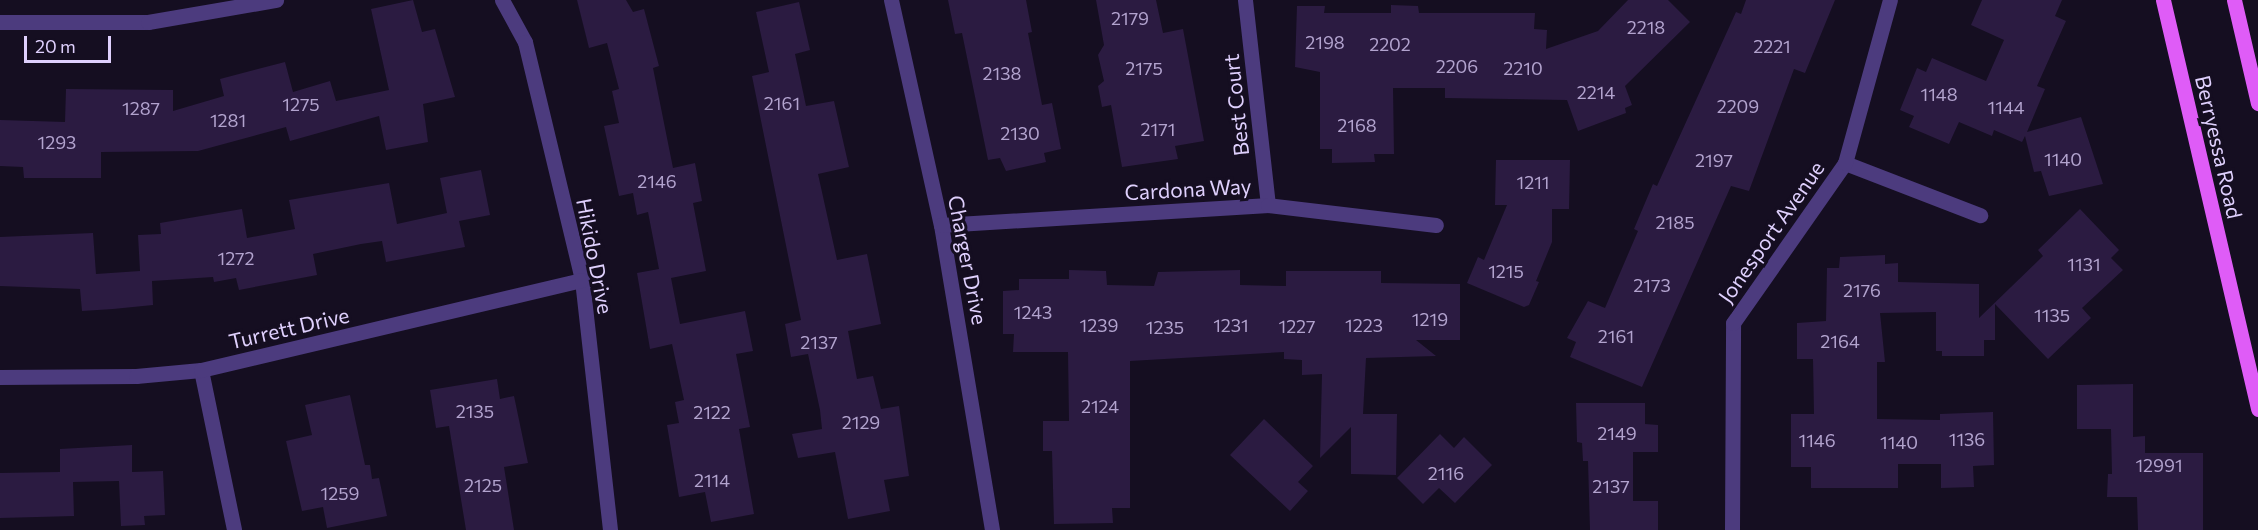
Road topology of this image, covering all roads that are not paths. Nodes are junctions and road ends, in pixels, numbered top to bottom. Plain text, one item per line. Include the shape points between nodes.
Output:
1 (276, 0) edge
2 (502, 0) edge
3 (891, 0) edge
4 (1245, 0) edge
5 (1890, 0) edge
6 (2163, 0) edge
7 (2234, 0) edge
8 (0, 22) edge
9 (2258, 103) edge
10 (1845, 163) junction
11 (1268, 205) junction
12 (1980, 215) dead end
13 (941, 225) junction
14 (1436, 225) dead end
15 (582, 280) junction
16 (201, 370) junction
17 (0, 378) edge
18 (2258, 409) edge
19 (234, 530) edge
20 (610, 530) edge
21 (992, 530) edge
22 (1732, 530) edge

1 - 8 street via 148,22
2 - 15 street, Hikido Drive via 525,42
3 - 13 street, Charger Drive
4 - 11 street, Best Court
5 - 10 street, Jonesport Avenue
6 - 18 main road, Berryessa Road
7 - 9 main road
10 - 12 street
10 - 22 street, Jonesport Avenue via 1733,323
11 - 13 street, Cardona Way
11 - 14 street, Cardona Way
13 - 21 street, Charger Drive
15 - 16 street, Turrett Drive
15 - 20 street, Hikido Drive
16 - 17 street, Turrett Drive via 136,376
16 - 19 street

